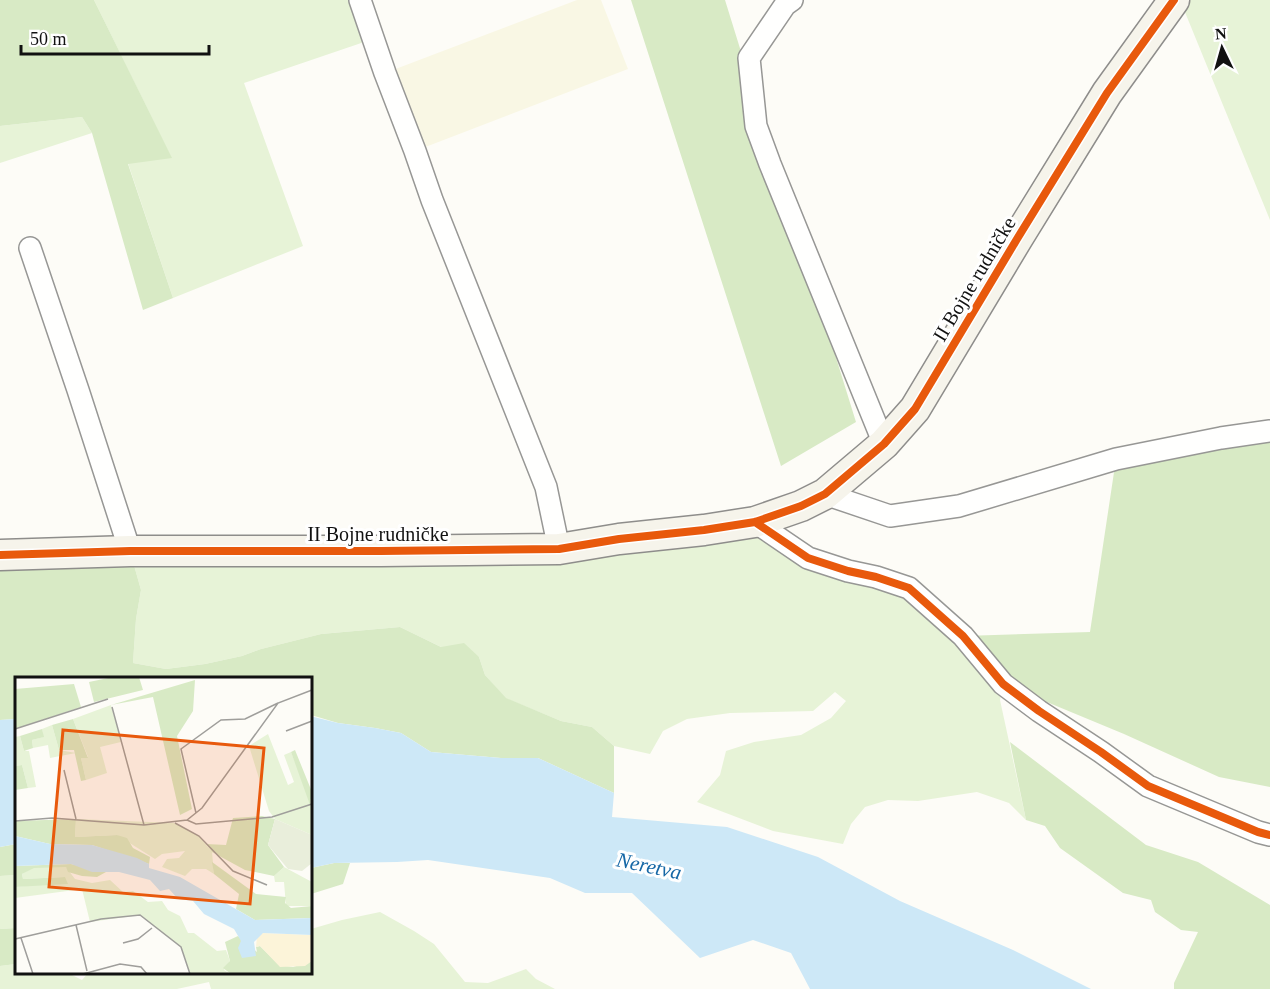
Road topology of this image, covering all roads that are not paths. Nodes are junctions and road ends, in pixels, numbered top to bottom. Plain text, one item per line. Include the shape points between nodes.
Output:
1 (360, 0) edge
2 (792, 0) edge
3 (1174, 0) edge
4 (30, 248) dead end
5 (1270, 430) edge
6 (884, 444) junction
7 (825, 494) junction
8 (755, 522) junction
9 (559, 549) junction
10 (130, 551) junction
11 (0, 555) edge
12 (1270, 835) edge

1 - 9 street via 432,200 546,487
2 - 6 street via 748,58 756,126
3 - 6 street, II Bojne rudničke via 1107,93 915,409
4 - 10 street
5 - 7 street via 1116,459 948,508 890,516
6 - 7 street, II Bojne rudničke
7 - 8 street, II Bojne rudničke
8 - 9 street, II Bojne rudničke
8 - 12 street via 808,558 909,588 963,636 1003,684 1148,786
9 - 10 street, II Bojne rudničke
10 - 11 street, II Bojne rudničke

